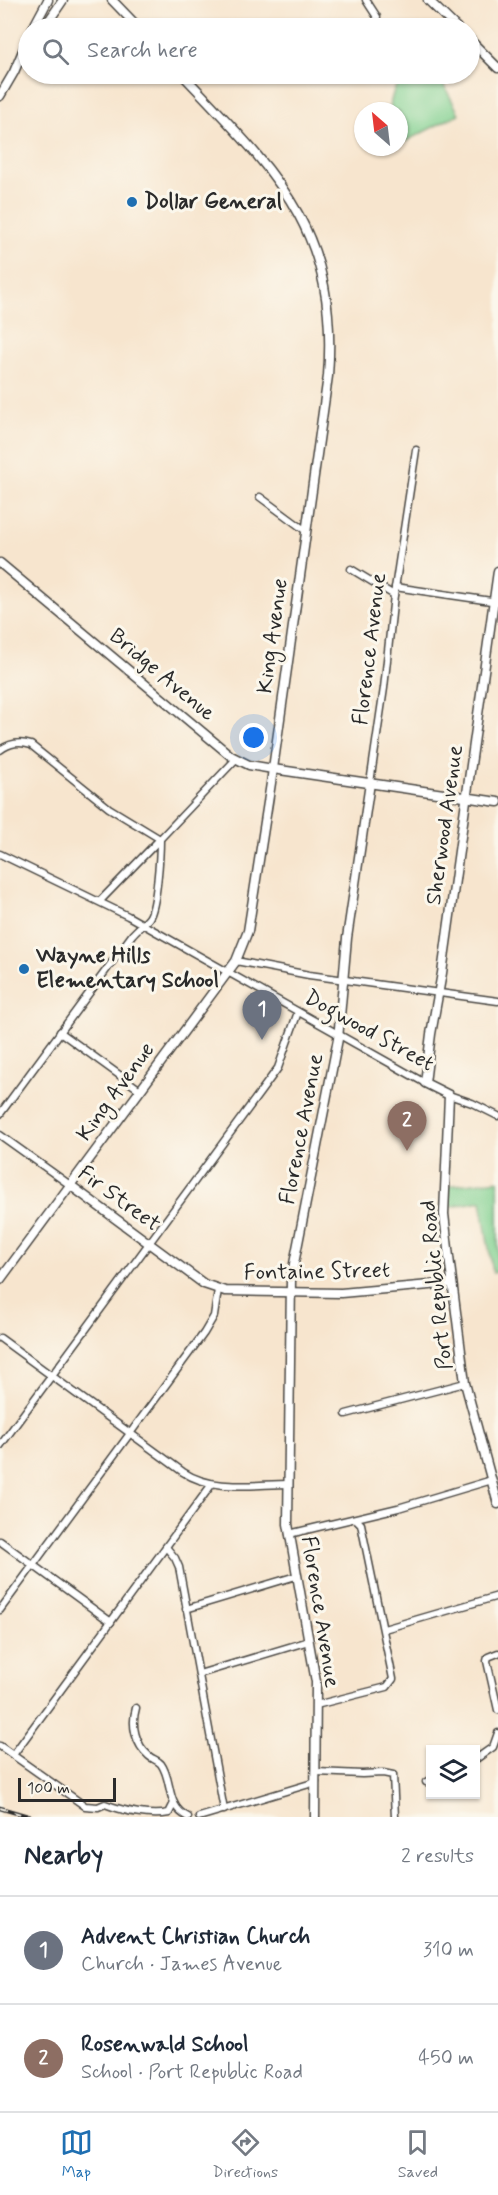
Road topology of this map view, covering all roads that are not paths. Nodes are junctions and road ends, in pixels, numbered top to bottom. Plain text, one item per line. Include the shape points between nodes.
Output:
1 (48, 0) edge
2 (63, 0) edge
3 (112, 0) edge
4 (366, 0) edge
5 (428, 0) edge
6 (377, 17) dead end
7 (38, 18) edge
8 (51, 18) edge
9 (129, 18) edge
10 (447, 18) edge
11 (480, 50) edge
12 (18, 63) edge
13 (18, 67) edge
14 (498, 68) edge
15 (14, 72) junction
16 (191, 84) edge
17 (0, 96) edge
18 (416, 450) dead end
19 (260, 498) dead end
20 (306, 531) junction
21 (0, 563) edge
22 (351, 569) dead end
23 (498, 571) edge
24 (395, 587) junction
25 (394, 595) junction
26 (496, 602) edge
27 (0, 750) edge
28 (236, 759) junction
29 (273, 770) junction
30 (370, 783) junction
31 (467, 797) junction
32 (498, 802) edge
33 (160, 839) junction
34 (0, 854) edge
35 (100, 901) junction
36 (143, 924) junction
37 (236, 961) junction
38 (228, 971) junction
39 (343, 980) junction
40 (439, 993) junction
41 (498, 1001) edge
42 (298, 1012) junction
43 (60, 1032) junction
44 (338, 1034) junction
45 (425, 1083) junction
46 (140, 1090) junction
47 (448, 1095) junction
48 (0, 1114) edge
49 (498, 1116) edge
50 (0, 1135) edge
51 (70, 1185) junction
52 (149, 1244) junction
53 (0, 1280) edge
54 (452, 1283) junction
55 (218, 1290) junction
56 (291, 1293) junction
57 (0, 1338) edge
58 (51, 1376) junction
59 (465, 1383) junction
60 (346, 1414) dead end
61 (130, 1433) junction
62 (0, 1446) edge
63 (492, 1480) junction
64 (212, 1484) junction
65 (289, 1484) junction
66 (498, 1504) edge
67 (356, 1519) junction
68 (290, 1534) junction
69 (0, 1541) edge
70 (166, 1546) junction
71 (33, 1564) junction
72 (296, 1576) junction
73 (498, 1596) edge
74 (186, 1609) junction
75 (0, 1610) edge
76 (111, 1622) junction
77 (384, 1629) junction
78 (309, 1641) junction
79 (498, 1653) edge
80 (199, 1674) junction
81 (316, 1705) junction
82 (136, 1708) dead end
83 (498, 1710) edge
84 (498, 1733) edge
85 (0, 1746) edge
86 (13, 1755) junction
87 (480, 1756) edge
88 (316, 1772) junction
89 (316, 1782) junction
90 (174, 1803) junction
91 (224, 1810) junction
92 (188, 1817) edge
93 (199, 1817) edge
94 (315, 1817) edge
95 (395, 1817) edge

1 - 7 street
2 - 8 street
3 - 9 street
4 - 6 street
5 - 10 street
11 - 14 street
12 - 15 street
13 - 15 street
15 - 17 street
16 - 20 street, King Avenue via 284,187 306,227 320,266 327,296 330,353
18 - 24 street, Florence Avenue
19 - 20 street
20 - 29 street, King Avenue
21 - 28 street, Bridge Avenue
22 - 25 street
23 - 26 street, Sherwood Avenue
24 - 25 street, Florence Avenue
24 - 26 street
25 - 30 street, Florence Avenue
26 - 31 street, Sherwood Avenue
27 - 33 street via 12,743 31,745 109,808
28 - 29 street, Bridge Avenue
28 - 33 street
29 - 30 street, Bridge Avenue
29 - 37 street, King Avenue via 248,931
30 - 31 street, Bridge Avenue
30 - 39 street, Florence Avenue
31 - 32 street, Bridge Avenue
31 - 40 street, Sherwood Avenue
33 - 35 street
33 - 36 street via 153,909
34 - 35 street, Dogwood Street
35 - 36 street, Dogwood Street
36 - 38 street, Dogwood Street
36 - 43 street
37 - 38 street, King Avenue
37 - 39 street
38 - 42 street, Dogwood Street
38 - 46 street, King Avenue
39 - 40 street
39 - 44 street, Florence Avenue
40 - 41 street
40 - 45 street, Sherwood Avenue
42 - 44 street, Dogwood Street
42 - 52 street via 278,1068
43 - 46 street
43 - 48 street
44 - 45 street, Dogwood Street
44 - 56 street, Florence Avenue via 292,1268
45 - 47 street, Dogwood Street
46 - 51 street, King Avenue
47 - 49 street, Dogwood Street
47 - 54 street, Port Republic Road via 444,1214
50 - 51 street, Fir Street
51 - 52 street, Fir Street
51 - 53 street, King Avenue
52 - 55 street, Fir Street
52 - 58 street
54 - 56 street, Fontaine Street via 346,1293
54 - 59 street, Port Republic Road
55 - 56 street, Fontaine Street
55 - 61 street via 210,1324
56 - 65 street, Florence Avenue
57 - 58 street
58 - 61 street
58 - 62 street
59 - 60 street
59 - 63 street, Port Republic Road
61 - 64 street via 189,1476
61 - 71 street
63 - 66 street, Port Republic Road
63 - 67 street
64 - 65 street
64 - 70 street
65 - 68 street, Florence Avenue
67 - 68 street
67 - 77 street via 361,1524
68 - 72 street, Florence Avenue
69 - 71 street
70 - 74 street via 179,1567
70 - 76 street
71 - 75 street
71 - 76 street
72 - 74 street
72 - 78 street, Florence Avenue
73 - 77 street
74 - 80 street
76 - 86 street
77 - 81 street via 393,1679 390,1686
78 - 80 street
78 - 81 street, Florence Avenue
79 - 83 street via 487,1661
80 - 91 street
81 - 88 street, Florence Avenue
82 - 90 street via 136,1736 146,1754 161,1764
84 - 87 street via 493,1747
85 - 86 street
86 - 90 street via 85,1806 105,1804 158,1815 169,1813
88 - 89 street, Florence Avenue
88 - 95 street via 390,1773 394,1776
89 - 91 street
89 - 94 street, Florence Avenue
90 - 92 street
91 - 93 street

